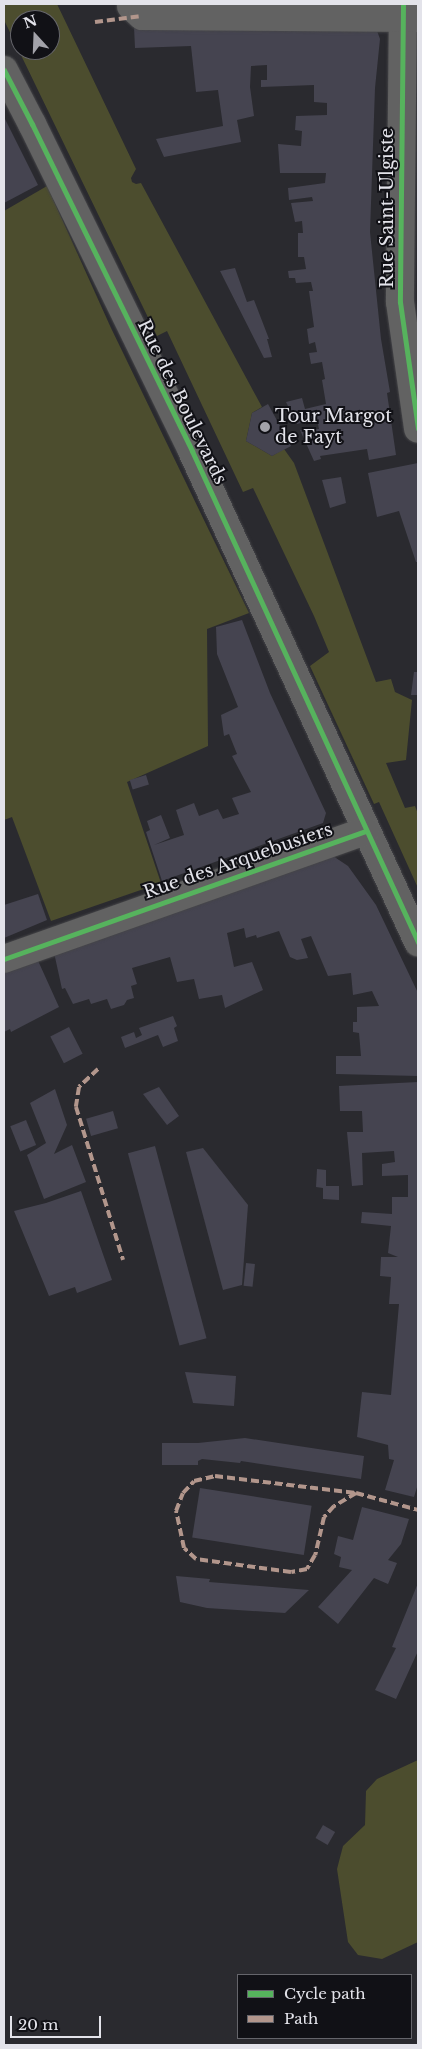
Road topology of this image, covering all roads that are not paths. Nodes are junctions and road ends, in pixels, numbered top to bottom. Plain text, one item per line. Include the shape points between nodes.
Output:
1 (130, 6) dead end
2 (408, 13) edge
3 (4, 70) edge
4 (418, 429) edge
5 (366, 831) junction
6 (418, 942) edge
7 (4, 959) edge

1 - 2 street via 142,16
2 - 4 street, Rue Saint-Ulgiste via 400,302
3 - 5 street, Rue des Boulevards via 192,451
5 - 6 street
5 - 7 street, Rue des Arquebusiers

